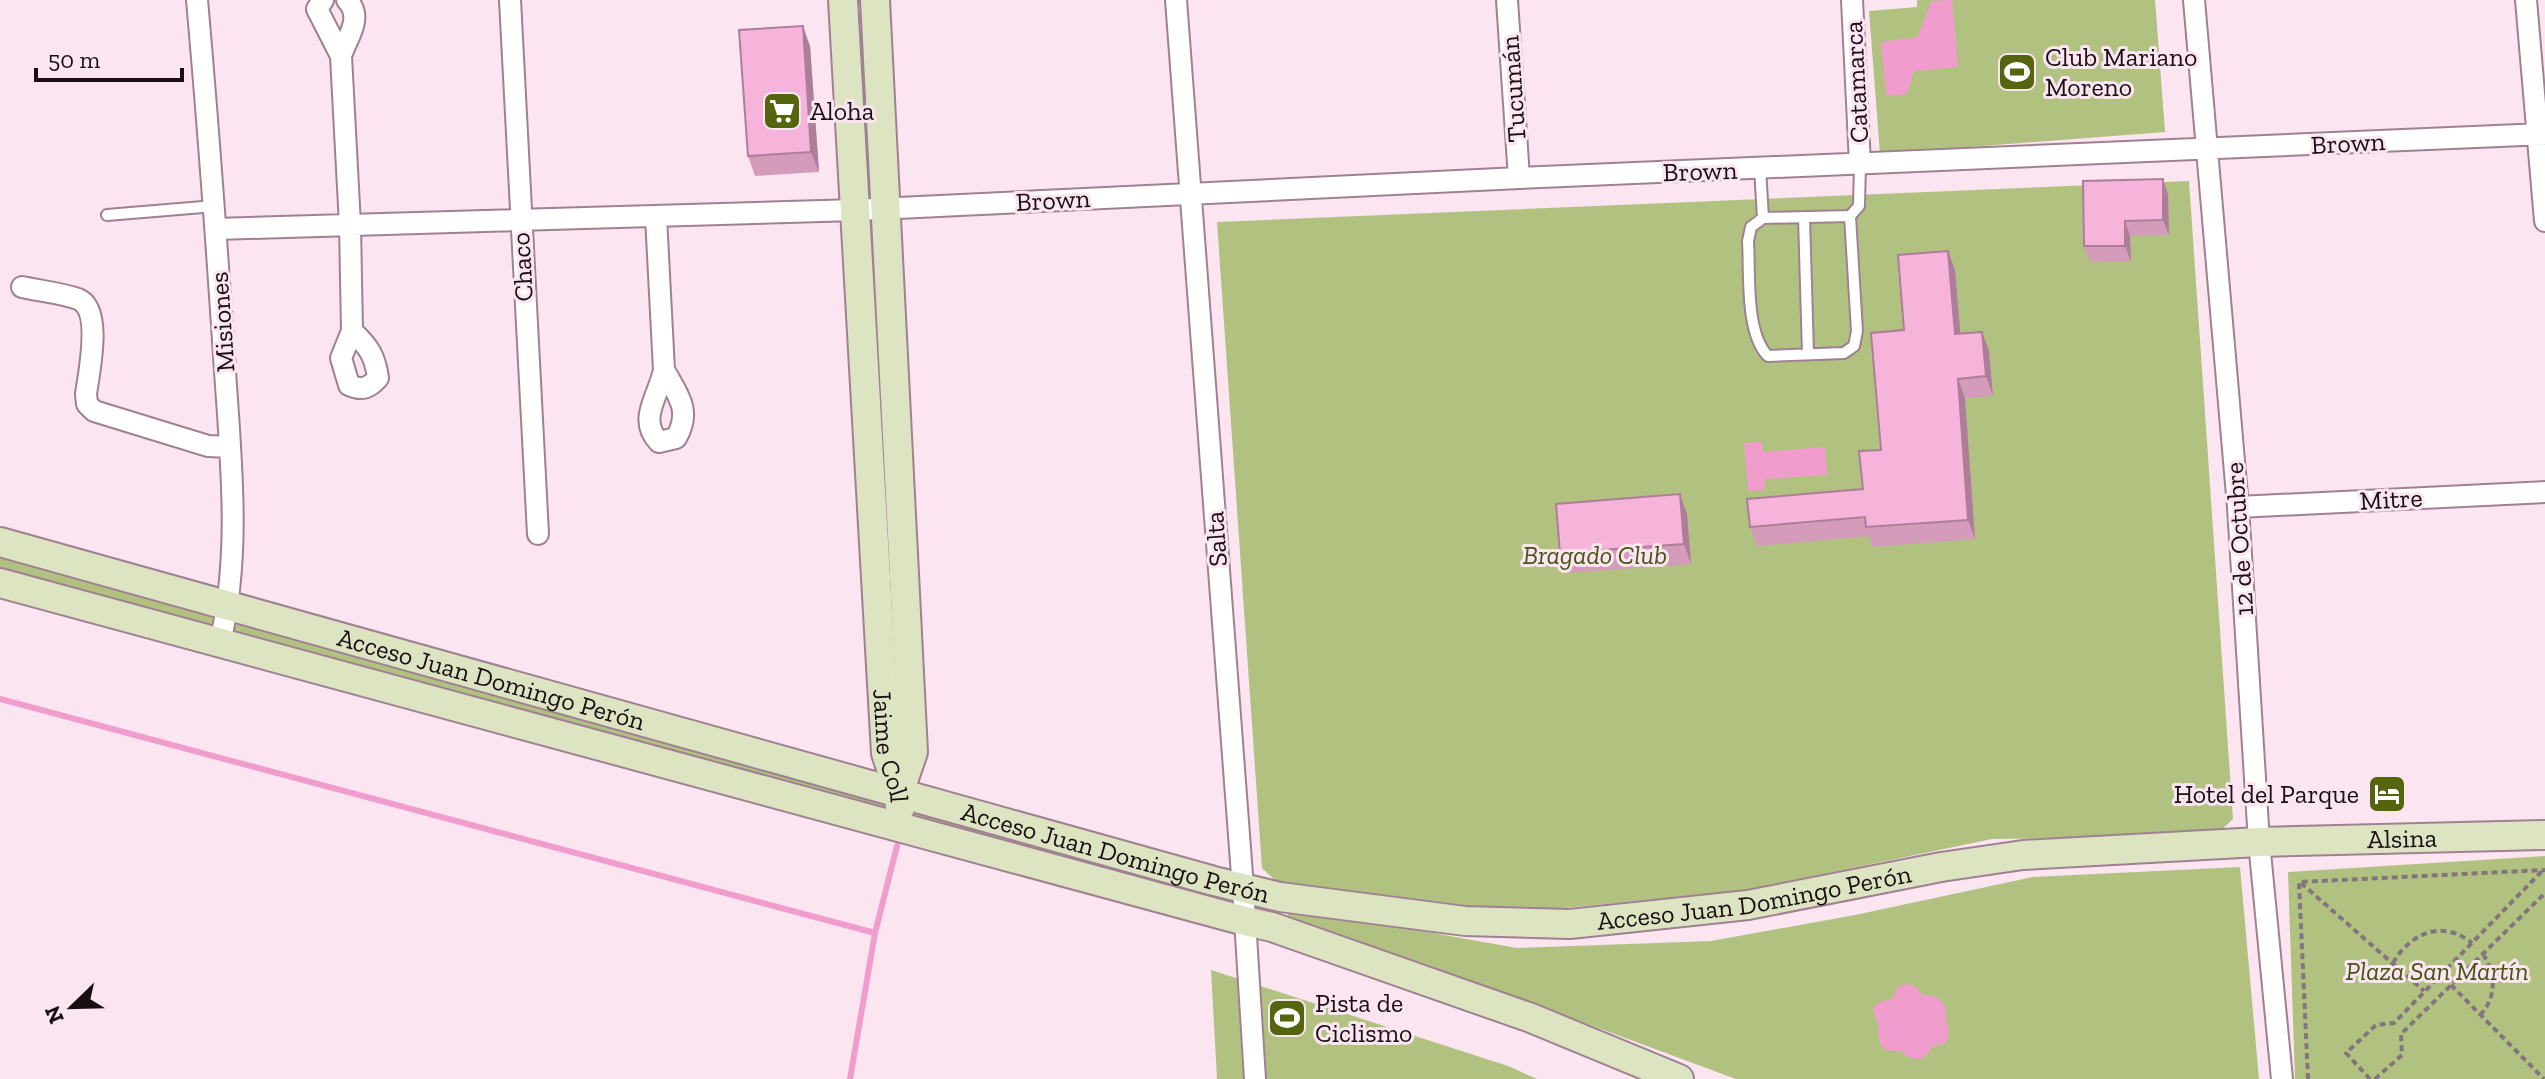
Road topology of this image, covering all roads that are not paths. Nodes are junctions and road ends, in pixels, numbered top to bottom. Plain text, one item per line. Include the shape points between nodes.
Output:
1 (197, 0) edge
2 (323, 0) edge
3 (347, 0) edge
4 (510, 0) edge
5 (843, 0) edge
6 (875, 0) edge
7 (1176, 0) edge
8 (1507, 0) edge
9 (1852, 0) edge
10 (2194, 0) edge
11 (2526, 0) edge
12 (341, 56) junction
13 (2542, 134) edge
14 (2208, 149) junction
15 (1860, 164) junction
16 (1760, 168) junction
17 (1519, 178) junction
18 (1190, 193) junction
19 (215, 206) junction
20 (887, 209) junction
21 (856, 210) junction
22 (107, 215) dead end
23 (1850, 216) junction
24 (656, 217) junction
25 (1804, 217) junction
26 (1763, 218) junction
27 (520, 221) junction
28 (2545, 221) edge
29 (350, 225) junction
30 (216, 229) junction
31 (22, 287) dead end
32 (352, 331) dead end
33 (1808, 354) junction
34 (664, 370) dead end
35 (230, 447) junction
36 (2545, 492) edge
37 (2238, 507) junction
38 (538, 534) dead end
39 (0, 542) edge
40 (0, 583) edge
41 (229, 605) junction
42 (220, 643) junction
43 (899, 793) junction
44 (901, 826) junction
45 (2545, 835) edge
46 (2259, 842) junction
47 (1243, 888) junction
48 (1245, 921) junction
49 (1255, 1079) edge
50 (1679, 1079) edge
51 (2282, 1079) edge

1 - 19 street, Misiones
2 - 12 street via 317,9
3 - 12 street via 356,19
4 - 27 street, Chaco
5 - 21 main road, Jaime Coll
6 - 20 main road, Jaime Coll
7 - 18 street, Salta
8 - 17 street, Tucumán
9 - 15 street, Catamarca
10 - 14 street, 12 de Octubre
11 - 13 street
12 - 29 street
13 - 14 street, Brown
13 - 28 street
14 - 15 street, Brown
14 - 37 street, 12 de Octubre
15 - 16 street, Brown
15 - 23 lane via 1859,206
16 - 17 street, Brown
16 - 26 lane
17 - 18 street, Brown
18 - 20 street, Brown
18 - 47 street, Salta
19 - 22 lane
19 - 30 street, Misiones
20 - 21 street, Brown
20 - 43 main road, Jaime Coll via 913,752
21 - 24 street, Brown
21 - 43 main road, Jaime Coll via 886,753
23 - 25 lane
23 - 33 lane via 1854,346 1844,353
24 - 27 street, Brown
24 - 34 street
25 - 26 lane
25 - 33 lane
26 - 33 lane via 1751,227 1748,241 1754,333 1768,356
27 - 29 street, Brown
27 - 38 street, Chaco
29 - 30 street, Brown
29 - 32 street
30 - 35 street, Misiones
31 - 35 street via 82,300 90,310 94,323 86,394 94,411 208,446
35 - 41 street, Misiones via 235,526
36 - 37 street, Mitre
37 - 46 street, 12 de Octubre
39 - 41 main road, Acceso Juan Domingo Perón
40 - 42 main road, Acceso Juan Domingo Perón
41 - 42 street, Misiones
41 - 43 main road, Acceso Juan Domingo Perón
42 - 44 main road, Acceso Juan Domingo Perón
43 - 44 main road
43 - 47 main road, Acceso Juan Domingo Perón
44 - 48 main road, Acceso Juan Domingo Perón
45 - 46 main road, Alsina
46 - 47 main road, Acceso Juan Domingo Perón via 2008,857 1748,905 1570,924 1465,921
46 - 51 street, 12 de Octubre
47 - 48 street, Salta
48 - 49 street, Salta
48 - 50 main road, Acceso Juan Domingo Perón via 1531,1018

